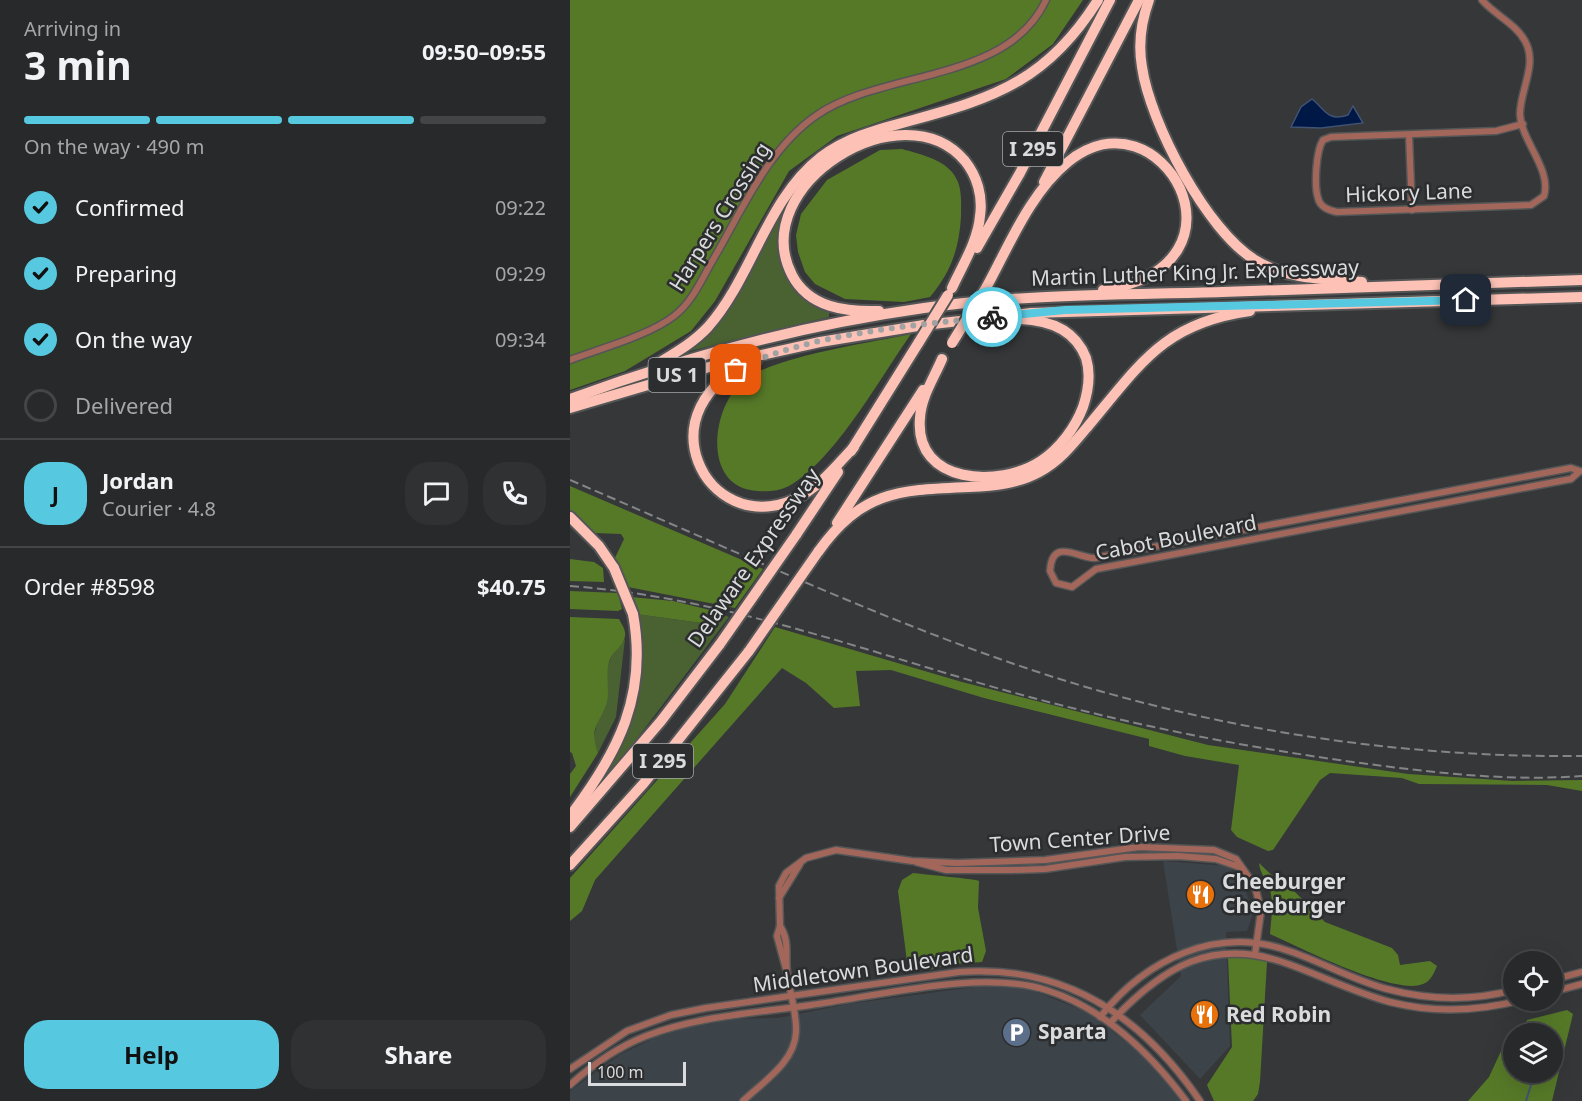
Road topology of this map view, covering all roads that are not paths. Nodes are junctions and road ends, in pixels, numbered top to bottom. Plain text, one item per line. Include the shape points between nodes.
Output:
1 (1046, 0) edge
2 (1098, 0) edge
3 (1110, 0) edge
4 (1139, 0) edge
5 (1149, 0) edge
6 (1482, 0) edge
7 (1523, 124) junction
8 (1409, 135) junction
9 (1032, 203) junction
10 (1412, 210) junction
11 (1582, 280) edge
12 (1410, 285) junction
13 (950, 291) junction
14 (1061, 296) junction
15 (1582, 297) edge
16 (1304, 305) junction
17 (922, 309) junction
18 (995, 317) junction
19 (785, 350) junction
20 (942, 359) junction
21 (570, 360) edge
22 (634, 376) junction
23 (570, 399) edge
24 (570, 408) edge
25 (854, 447) junction
26 (1581, 471) edge
27 (570, 517) edge
28 (825, 541) junction
29 (570, 816) edge
30 (570, 827) edge
31 (570, 865) edge
32 (1257, 943) junction
33 (1256, 954) junction
34 (1582, 972) edge
35 (1563, 977) edge
36 (1582, 984) edge
37 (1563, 989) edge
38 (1503, 992) edge
39 (791, 996) junction
40 (1503, 1004) edge
41 (793, 1008) junction
42 (1107, 1008) junction
43 (1118, 1015) junction
44 (1100, 1017) junction
45 (1110, 1023) junction
46 (570, 1069) edge
47 (570, 1085) edge
48 (743, 1101) edge
49 (1186, 1101) edge
50 (1200, 1101) edge

1 - 21 street, Harpers Crossing via 1020,32 982,58 840,102 798,129 777,152 687,304 663,324
2 - 22 highway via 1057,52 1010,87 970,105 858,136 821,157 787,193 709,326 677,352
3 - 13 highway, I 295 via 1020,173
4 - 9 highway, I 295
5 - 12 highway via 1140,41 1147,88 1187,178 1223,233 1256,261 1287,274
6 - 7 street, Hickory Lane via 1526,43 1529,66 1520,114
7 - 8 street, Hickory Lane via 1496,131
7 - 10 street, Hickory Lane via 1546,189 1538,202
8 - 10 street
8 - 10 street, Hickory Lane via 1323,140 1317,153 1317,197 1322,206 1337,212
9 - 14 highway via 1071,159 1092,148 1112,144 1132,146 1156,158 1172,173 1183,194 1184,232 1177,252 1163,268 1136,283
9 - 20 highway, I 295, bridge
11 - 12 highway, Martin Luther King Jr. Expressway / US 1
12 - 14 highway, Martin Luther King Jr. Expressway / US 1
13 - 17 highway via 974,240 980,217 978,187 962,158 937,140 915,135 870,141 836,158 802,190 785,221 784,251 795,280 816,300 839,309
13 - 25 highway, Delaware Expressway / I 295, bridge
14 - 17 highway, Martin Luther King Jr. Expressway / US 1
15 - 16 highway, Martin Luther King Jr. Expressway / US 1
16 - 18 highway, Martin Luther King Jr. Expressway / US 1 via 1077,310
16 - 28 highway via 1221,316 1169,338 1139,364 1068,449 1039,472 1004,485 891,494 860,508
17 - 22 highway, Martin Luther King Jr. Expressway / US 1 via 771,338
18 - 19 highway, Martin Luther King Jr. Expressway / US 1 via 890,330
18 - 20 highway via 1055,326 1074,339 1085,356 1089,382 1082,410 1067,436 1049,455 1018,472 987,478 956,473 938,463 923,442 919,423 923,402
19 - 24 highway, Martin Luther King Jr. Expressway / US 1 via 670,377
19 - 25 highway via 729,374 703,401 695,421 693,442 705,476 732,499 772,506 795,499 812,488
20 - 28 highway, I 295
22 - 23 highway, Martin Luther King Jr. Expressway / US 1
25 - 30 highway, Delaware Expressway / I 295, bridge via 720,644 646,740
26 - 26 street, Cabot Boulevard via 1571,468 1095,558 1063,552 1053,560 1050,572 1056,583 1072,587 1096,569 1571,479
27 - 29 highway, bridge via 599,546 614,568 633,614 637,662 630,711 612,754
28 - 31 highway, I 295, bridge via 749,651 644,783
32 - 33 street, Town Center Drive
32 - 38 street via 1288,950 1410,995 1467,998
32 - 39 street, Town Center Drive via 1260,903 1255,886 1242,868 1204,857 1125,857 1045,869 946,870 836,850 802,861 781,881 780,926 787,941 786,969
32 - 42 street via 1216,943 1179,953 1147,973
33 - 40 street via 1370,996 1412,1007 1475,1009
33 - 43 street via 1214,955 1182,964 1149,985
34 - 35 street
36 - 37 street
39 - 41 street, Town Center Drive
39 - 42 street, Middletown Boulevard via 988,970 1025,973 1055,981
39 - 46 street, Middletown Boulevard via 671,1015 627,1031
41 - 44 street, Middletown Boulevard via 988,982 1045,989
41 - 47 street, Middletown Boulevard via 708,1020 658,1032 608,1055
41 - 48 street, Town Center Drive via 796,1032 787,1059
42 - 43 street, Middletown Boulevard
42 - 44 street
43 - 45 street
43 - 50 street, Middletown Boulevard via 1165,1057
44 - 45 street, Middletown Boulevard
45 - 49 street, Middletown Boulevard via 1155,1063

